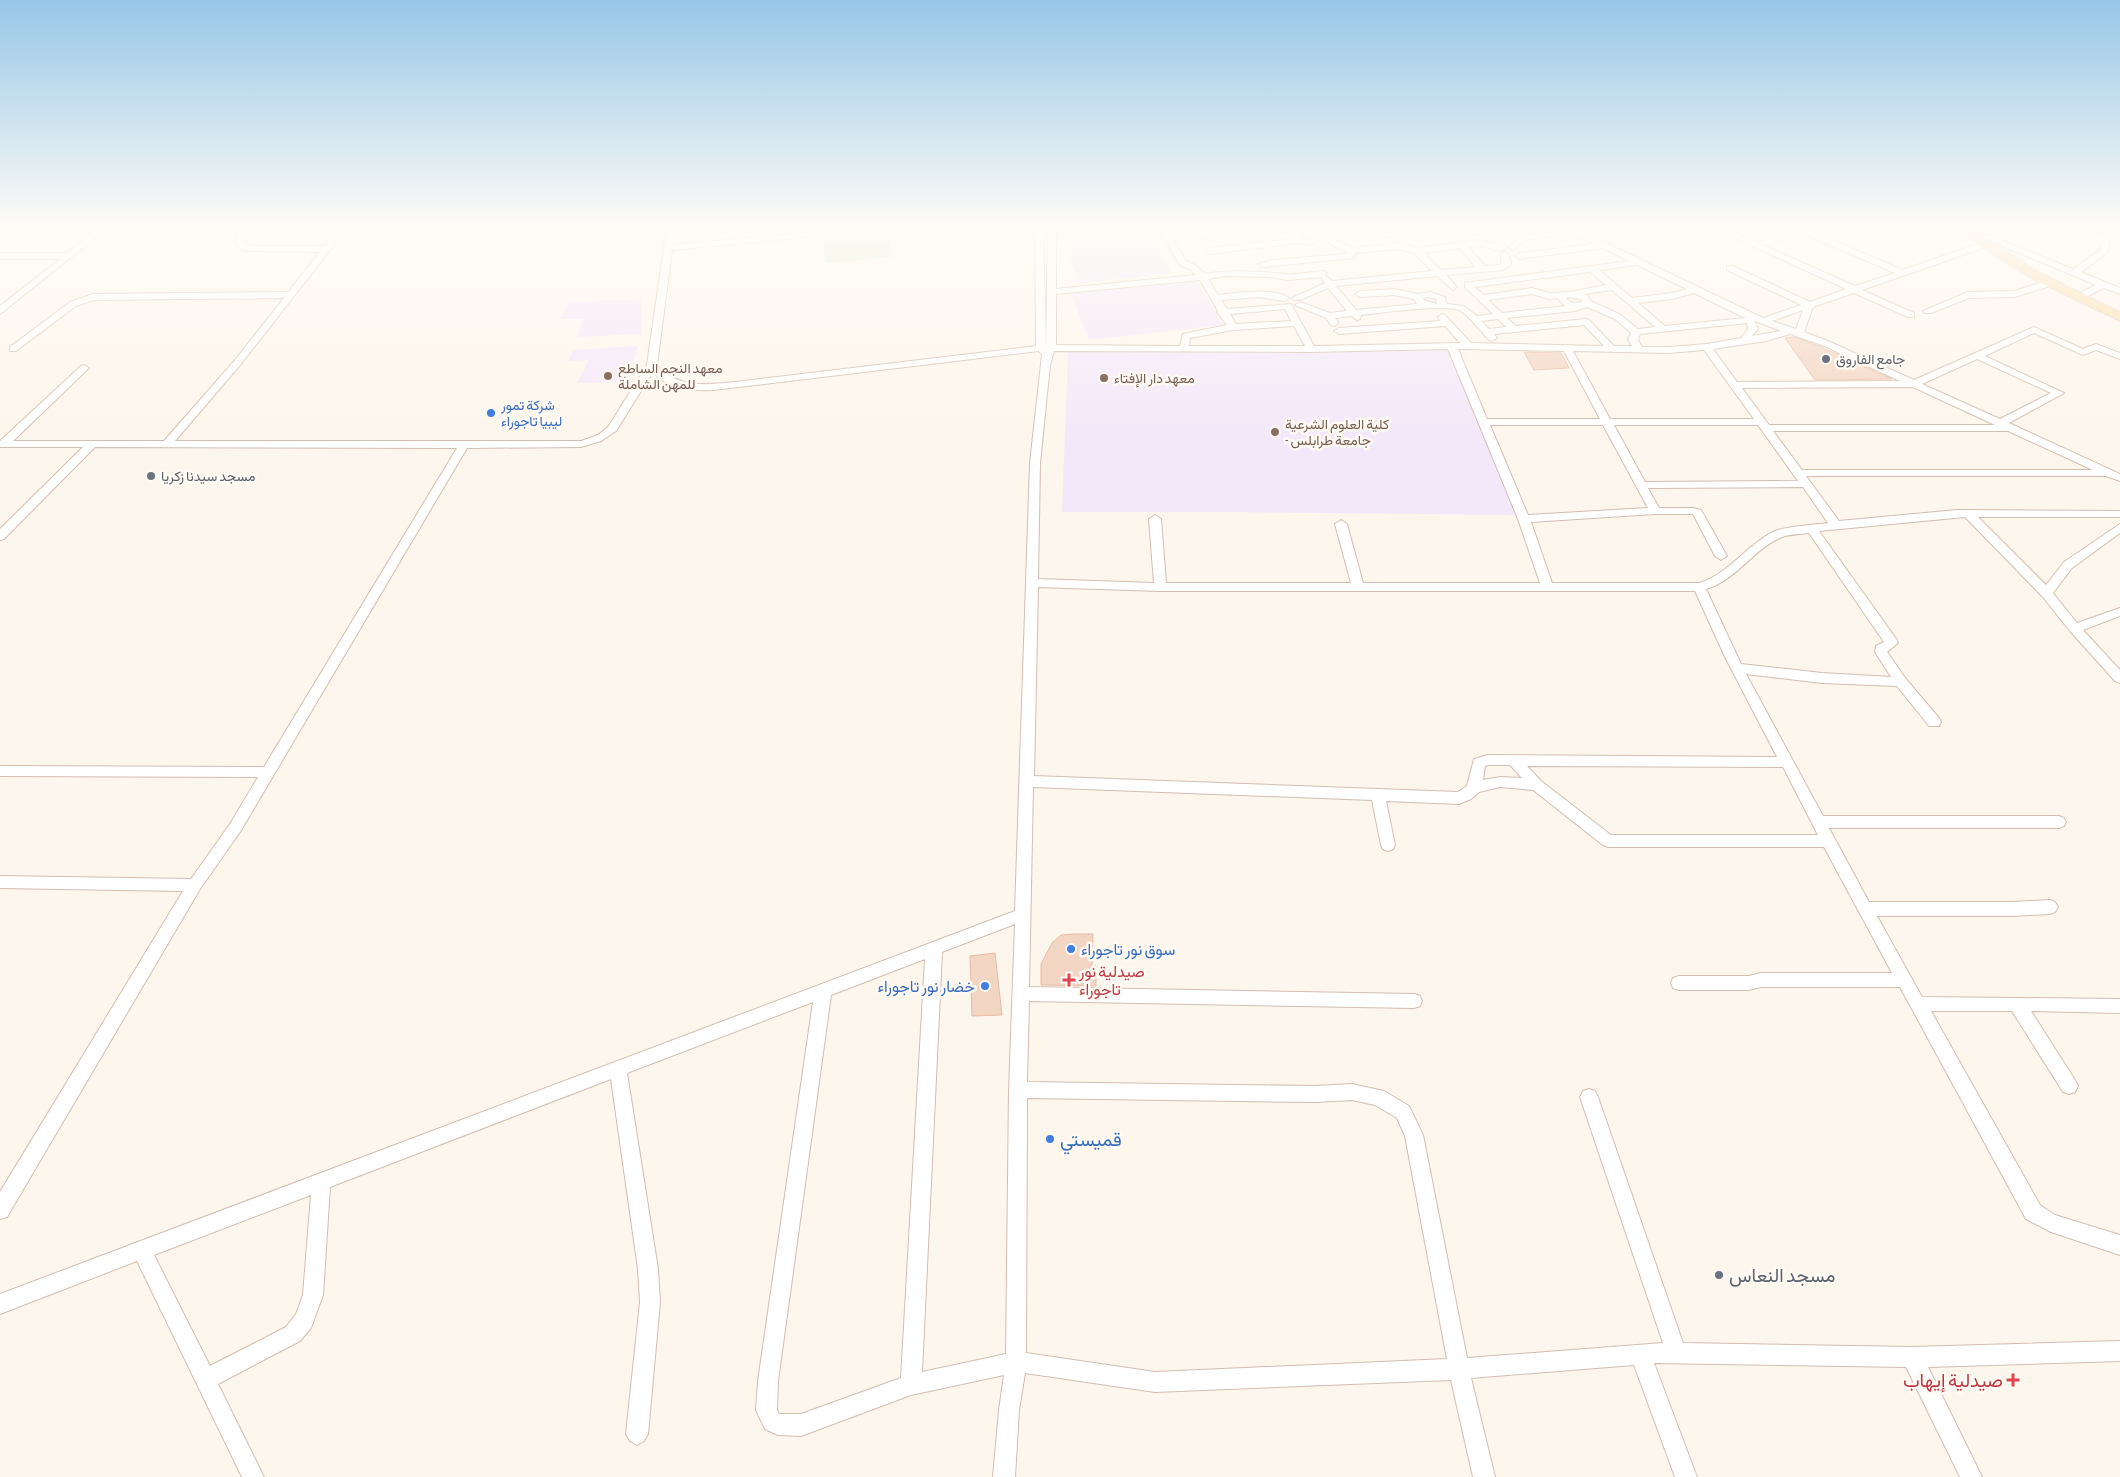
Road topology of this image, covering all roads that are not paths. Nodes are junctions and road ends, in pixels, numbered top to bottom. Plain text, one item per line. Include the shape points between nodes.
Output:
1 (19, 296) edge
2 (292, 296) joint
3 (661, 296) edge
4 (1040, 296) edge
5 (1051, 296) edge
6 (1237, 296) edge
7 (1266, 296) edge
8 (1309, 296) edge
9 (1347, 296) edge
10 (1414, 296) edge
11 (1422, 296) edge
12 (1437, 296) edge
13 (1480, 296) edge
14 (1497, 296) edge
15 (1564, 296) edge
16 (1575, 296) edge
17 (1624, 296) edge
18 (1645, 296) edge
19 (1706, 296) edge
20 (1790, 296) edge
21 (1835, 296) edge
22 (1869, 296) edge
23 (1966, 296) edge
24 (1970, 296) edge
25 (2010, 296) edge
26 (2077, 296) edge
27 (2089, 296) edge
28 (1340, 297) joint
29 (1419, 297) junction
30 (1214, 298) joint
31 (1482, 298) junction
32 (1630, 301) junction
33 (1286, 302) junction
34 (1299, 302) junction
35 (1588, 304) junction
36 (1809, 305) junction
37 (1433, 306) junction
38 (1574, 307) junction
39 (2120, 309) edge
40 (0, 311) edge
41 (1928, 311) dead end
42 (1222, 312) junction
43 (1354, 313) junction
44 (1645, 314) junction
45 (1911, 315) dead end
46 (1329, 316) junction
47 (1500, 316) junction
48 (1618, 317) junction
49 (2120, 317) edge
50 (1749, 318) junction
51 (1473, 319) junction
52 (1763, 321) junction
53 (1586, 322) junction
54 (1297, 323) junction
55 (1447, 323) junction
56 (1233, 327) junction
57 (1662, 328) junction
58 (1367, 329) junction
59 (1513, 329) junction
60 (1041, 331) junction
61 (1052, 331) junction
62 (1339, 332) junction
63 (1486, 332) junction
64 (1636, 332) junction
65 (1794, 332) junction
66 (1744, 340) junction
67 (1468, 346) junction
68 (1452, 347) junction
69 (1500, 347) junction
70 (1707, 347) junction
71 (1184, 348) junction
72 (1350, 348) junction
73 (1568, 348) junction
74 (1611, 348) junction
75 (1638, 348) junction
76 (1311, 349) junction
77 (13, 350) dead end
78 (1047, 350) junction
79 (1977, 356) junction
80 (2120, 356) edge
81 (652, 365) junction
82 (84, 368) dead end
83 (1914, 384) junction
84 (1734, 385) junction
85 (1483, 422) junction
86 (1607, 422) junction
87 (1763, 425) junction
88 (2006, 426) junction
89 (168, 443) junction
90 (2, 444) edge
91 (92, 444) junction
92 (464, 445) junction
93 (1797, 472) junction
94 (2109, 473) junction
95 (2120, 478) edge
96 (1806, 484) junction
97 (1641, 485) junction
98 (1655, 511) junction
99 (1968, 513) junction
100 (2120, 514) edge
101 (1155, 519) dead end
102 (1524, 519) junction
103 (1340, 524) dead end
104 (1836, 525) junction
105 (2120, 528) edge
106 (1812, 529) junction
107 (0, 536) edge
108 (1720, 556) dead end
109 (1033, 583) junction
110 (1160, 587) junction
111 (1358, 587) junction
112 (1547, 587) junction
113 (1699, 587) junction
114 (2046, 593) junction
115 (2120, 612) edge
116 (2074, 628) junction
117 (1737, 668) junction
118 (2120, 678) edge
119 (1901, 682) junction
120 (1934, 722) dead end
121 (1513, 759) junction
122 (1787, 762) junction
123 (0, 771) edge
124 (268, 772) junction
125 (1026, 781) junction
126 (1536, 785) junction
127 (1475, 787) junction
128 (1378, 795) junction
129 (1819, 822) junction
130 (2059, 822) dead end
131 (1829, 841) junction
132 (1388, 845) dead end
133 (0, 882) edge
134 (195, 885) junction
135 (2050, 907) dead end
136 (1865, 909) junction
137 (1024, 914) junction
138 (934, 948) junction
139 (1905, 980) junction
140 (1679, 983) dead end
141 (823, 991) junction
142 (1022, 994) junction
143 (1414, 1001) dead end
144 (1919, 1004) junction
145 (2017, 1004) junction
146 (2120, 1006) edge
147 (618, 1069) junction
148 (2069, 1086) dead end
149 (1018, 1090) junction
150 (1589, 1097) dead end
151 (321, 1182) junction
152 (0, 1210) edge
153 (2120, 1245) edge
154 (142, 1250) junction
155 (0, 1304) edge
156 (2120, 1352) edge
157 (1640, 1354) junction
158 (1676, 1354) junction
159 (1912, 1357) junction
160 (1016, 1362) junction
161 (1459, 1369) junction
162 (205, 1380) junction
163 (911, 1385) junction
164 (637, 1434) dead end
165 (253, 1477) edge
166 (1004, 1477) edge
167 (1484, 1477) edge
168 (1686, 1477) edge
169 (1971, 1477) edge

1 - 40 street
2 - 77 street via 93,297 73,304
2 - 89 street
3 - 81 street
4 - 60 street
5 - 61 street
6 - 30 street
7 - 33 street
8 - 34 street
9 - 28 street
10 - 29 street
11 - 29 street
12 - 37 street via 1444,301
13 - 31 street
14 - 31 street
15 - 38 street via 1561,297 1562,301
16 - 35 street via 1584,297
17 - 32 street
18 - 32 street
19 - 50 street
20 - 36 street
21 - 36 street
22 - 45 street
23 - 41 street
24 - 25 street via 1991,304
26 - 49 main road
27 - 39 main road
28 - 43 street
29 - 37 street via 1419,302
30 - 42 street
31 - 47 street
32 - 44 street
33 - 34 street
33 - 42 street
33 - 54 street
34 - 46 street
35 - 38 street
35 - 48 street
36 - 52 street
36 - 65 street
37 - 43 street
37 - 51 street via 1463,309
37 - 55 street
38 - 47 street
38 - 53 street
42 - 56 street
43 - 46 street
43 - 58 street
44 - 48 street
44 - 57 street
46 - 62 street
47 - 51 street
47 - 59 street
48 - 64 street
50 - 52 street
50 - 57 street
50 - 66 street via 1753,329
51 - 63 street
52 - 65 street
53 - 59 street
53 - 74 street
54 - 56 street
54 - 76 street
55 - 58 street
55 - 67 street
56 - 71 street via 1186,336
57 - 64 street
58 - 62 street
59 - 63 street
60 - 61 street
60 - 78 street
61 - 78 street
62 - 72 street
63 - 69 street
64 - 75 street via 1633,340
65 - 66 street
65 - 83 street
66 - 70 street
67 - 68 street
67 - 69 street
68 - 72 street
68 - 85 street
69 - 73 street
70 - 75 street
70 - 84 street
71 - 76 street
71 - 78 street
72 - 76 street
73 - 74 street
73 - 86 street
74 - 75 street
78 - 81 street via 696,387 662,377
78 - 109 street via 1035,463
79 - 80 street via 2035,330 2084,352 2096,347
79 - 83 street
79 - 88 street via 2059,393
81 - 92 street via 612,429 597,440 581,444
82 - 90 street
83 - 84 street
83 - 88 street
84 - 87 street
85 - 86 street
85 - 102 street
86 - 87 street
86 - 97 street
87 - 88 street
87 - 93 street
88 - 94 street
89 - 91 street
89 - 92 street
90 - 91 street
91 - 107 street
92 - 124 street
93 - 94 street
93 - 96 street
94 - 95 street
96 - 97 street
96 - 104 street
97 - 98 street
98 - 102 street
98 - 108 street via 1697,512
99 - 100 street
99 - 104 street
99 - 114 street
101 - 110 street
102 - 112 street
103 - 111 street
104 - 106 street
105 - 114 street via 2068,565
106 - 113 street via 1779,534 1750,552 1714,583
106 - 119 street via 1892,643 1880,650
109 - 110 street
109 - 125 street
110 - 111 street
111 - 112 street
112 - 113 street
113 - 117 street
114 - 116 street
115 - 116 street
116 - 118 street
117 - 119 street via 1822,678
117 - 122 street
119 - 120 street
121 - 122 street
121 - 126 street
121 - 127 street via 1479,763
122 - 129 street
123 - 124 street
124 - 134 street via 235,828
125 - 128 street
125 - 137 street
126 - 127 street via 1500,782
126 - 131 street via 1608,842
127 - 128 street via 1471,793 1459,798
128 - 132 street
129 - 130 street
129 - 131 street
131 - 136 street
133 - 134 street
134 - 152 street
135 - 136 street via 2012,910
136 - 139 street
137 - 138 street
137 - 142 street
138 - 141 street
138 - 163 street
139 - 140 street
139 - 144 street
141 - 147 street
141 - 163 street via 766,1412 771,1422 782,1426 801,1425
142 - 143 street
142 - 149 street
144 - 145 street
144 - 153 street via 2035,1214
145 - 146 street
145 - 148 street
147 - 151 street
147 - 164 street via 648,1269 650,1302
149 - 160 street
149 - 161 street via 1352,1092 1378,1097 1403,1112 1414,1135
150 - 158 street
151 - 154 street
151 - 162 street via 313,1296 303,1324 293,1334
154 - 155 street
154 - 162 street
156 - 159 street
157 - 158 street
157 - 161 street
157 - 168 street
158 - 159 street
159 - 169 street
160 - 161 street via 1155,1382
160 - 163 street
160 - 166 street
161 - 167 street
162 - 165 street

